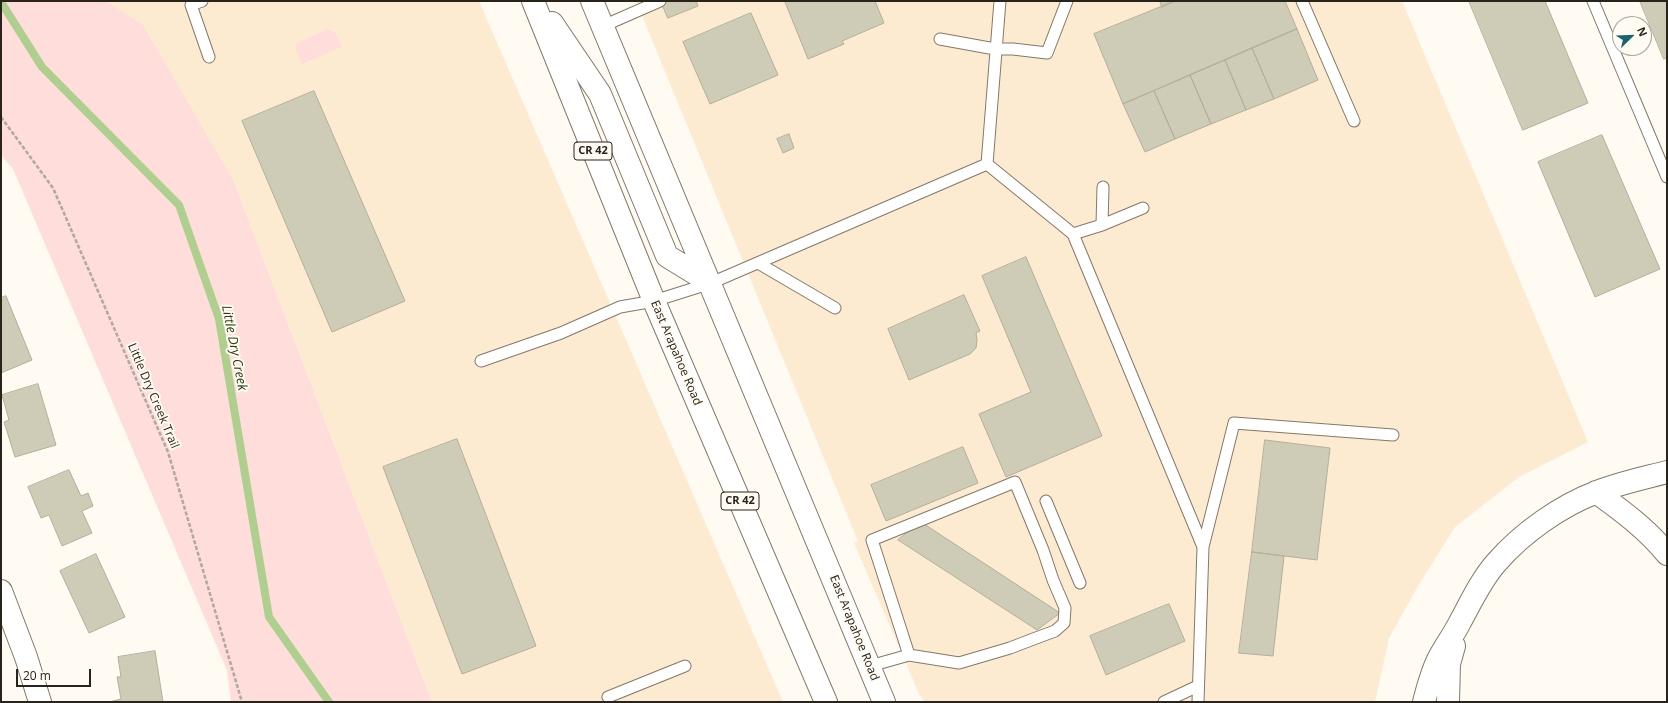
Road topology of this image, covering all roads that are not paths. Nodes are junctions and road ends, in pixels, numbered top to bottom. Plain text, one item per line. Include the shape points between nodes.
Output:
1 (202, 1) edge
2 (533, 1) edge
3 (537, 1) edge
4 (592, 1) edge
5 (660, 1) edge
6 (1000, 1) edge
7 (1067, 1) edge
8 (1302, 1) edge
9 (1593, 1) edge
10 (603, 26) junction
11 (940, 40) dead end
12 (995, 49) junction
13 (209, 57) dead end
14 (1354, 121) dead end
15 (987, 164) junction
16 (1667, 177) edge
17 (1103, 186) dead end
18 (1143, 208) dead end
19 (1102, 225) junction
20 (1073, 234) junction
21 (758, 263) junction
22 (711, 283) junction
23 (654, 300) junction
24 (835, 308) dead end
25 (481, 361) dead end
26 (1393, 435) dead end
27 (1667, 472) edge
28 (1596, 492) junction
29 (1046, 501) dead end
30 (1203, 547) junction
31 (1667, 554) edge
32 (1080, 583) dead end
33 (1, 591) edge
34 (1459, 624) junction
35 (909, 655) junction
36 (685, 666) dead end
37 (870, 666) junction
38 (1198, 686) junction
39 (608, 697) dead end
40 (40, 702) edge
41 (826, 702) edge
42 (884, 702) edge
43 (1164, 702) edge
44 (1198, 702) edge
45 (1424, 702) edge
46 (1448, 702) edge

1 - 13 lane via 191,5
2 - 23 main road, East Arapahoe Road / CR 42
3 - 22 main road via 600,94 667,256
4 - 10 main road, East Arapahoe Road
5 - 10 lane
6 - 12 lane
7 - 12 lane via 1047,53
8 - 14 lane
9 - 16 lane
10 - 22 main road, East Arapahoe Road
11 - 12 lane
12 - 15 lane
15 - 20 lane
15 - 21 lane
17 - 19 lane
18 - 19 lane
19 - 20 lane
20 - 30 lane
21 - 22 lane
21 - 24 lane
22 - 23 lane
22 - 37 main road, East Arapahoe Road
23 - 25 lane via 620,307 561,333
23 - 41 main road, East Arapahoe Road / CR 42
26 - 30 lane via 1234,423
27 - 28 main road
28 - 31 main road via 1648,533
28 - 34 main road via 1570,504 1515,544 1496,563 1474,594
29 - 32 lane
30 - 38 lane
33 - 40 main road
34 - 45 main road via 1439,658
34 - 46 main road via 1449,664
35 - 35 lane via 872,540 1015,482 1065,608 1064,622 1055,631 959,663
35 - 37 lane
36 - 39 lane
37 - 42 main road, East Arapahoe Road
38 - 43 lane
38 - 44 lane

